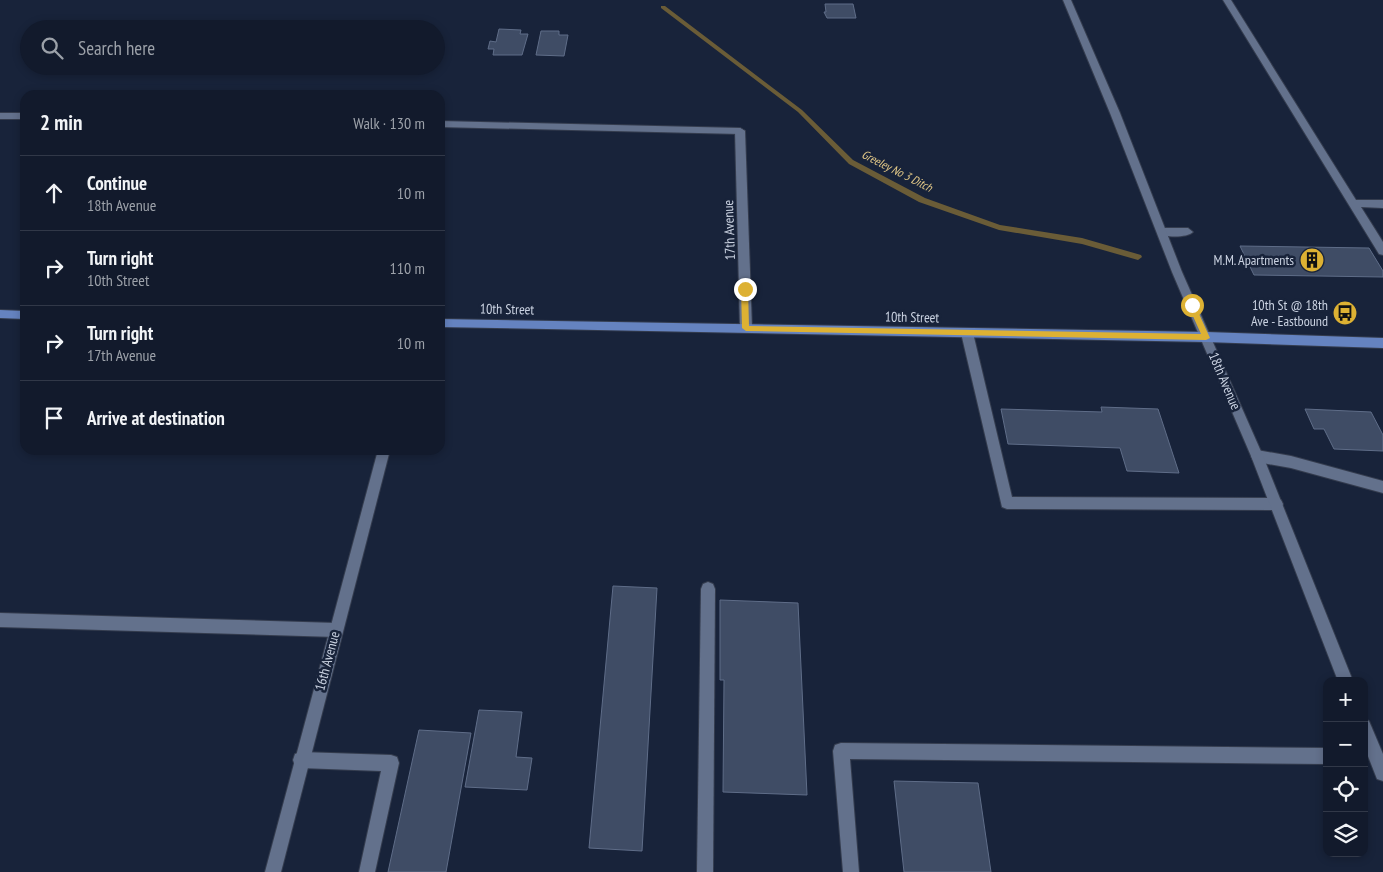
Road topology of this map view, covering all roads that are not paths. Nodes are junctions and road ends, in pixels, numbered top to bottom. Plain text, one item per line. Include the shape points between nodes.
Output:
1 (1066, 0) edge
2 (1227, 0) edge
3 (0, 116) edge
4 (20, 116) edge
5 (445, 124) edge
6 (1353, 203) junction
7 (1383, 204) edge
8 (1162, 232) junction
9 (1188, 232) dead end
10 (1383, 250) edge
11 (0, 314) edge
12 (20, 315) edge
13 (445, 323) edge
14 (746, 328) junction
15 (967, 333) junction
16 (1206, 338) junction
17 (1383, 343) edge
18 (383, 455) edge
19 (1257, 456) junction
20 (1383, 487) edge
21 (1276, 504) junction
22 (708, 589) dead end
23 (0, 620) edge
24 (336, 630) junction
25 (1344, 677) edge
26 (1323, 756) edge
27 (1370, 757) edge
28 (301, 760) junction
29 (1383, 772) edge
30 (273, 872) edge
31 (367, 872) edge
32 (705, 872) edge
33 (851, 872) edge

1 - 8 street, 18th Avenue
2 - 6 street
3 - 4 street
5 - 14 street, 17th Avenue via 740,130
6 - 7 street
6 - 10 street
8 - 9 street
8 - 16 street, 18th Avenue
11 - 12 main road
13 - 14 main road, 10th Street
14 - 15 main road, 10th Street
15 - 16 main road, 10th Street
15 - 21 street via 1007,503
16 - 17 main road, 10th Street
16 - 19 street, 18th Avenue
18 - 24 street, 16th Avenue
19 - 20 street
19 - 21 street, 18th Avenue
21 - 25 street, 18th Avenue
22 - 32 street
23 - 24 street
24 - 28 street, 16th Avenue
26 - 33 street via 841,751
27 - 29 street
28 - 30 street, 16th Avenue
28 - 31 street via 391,763

